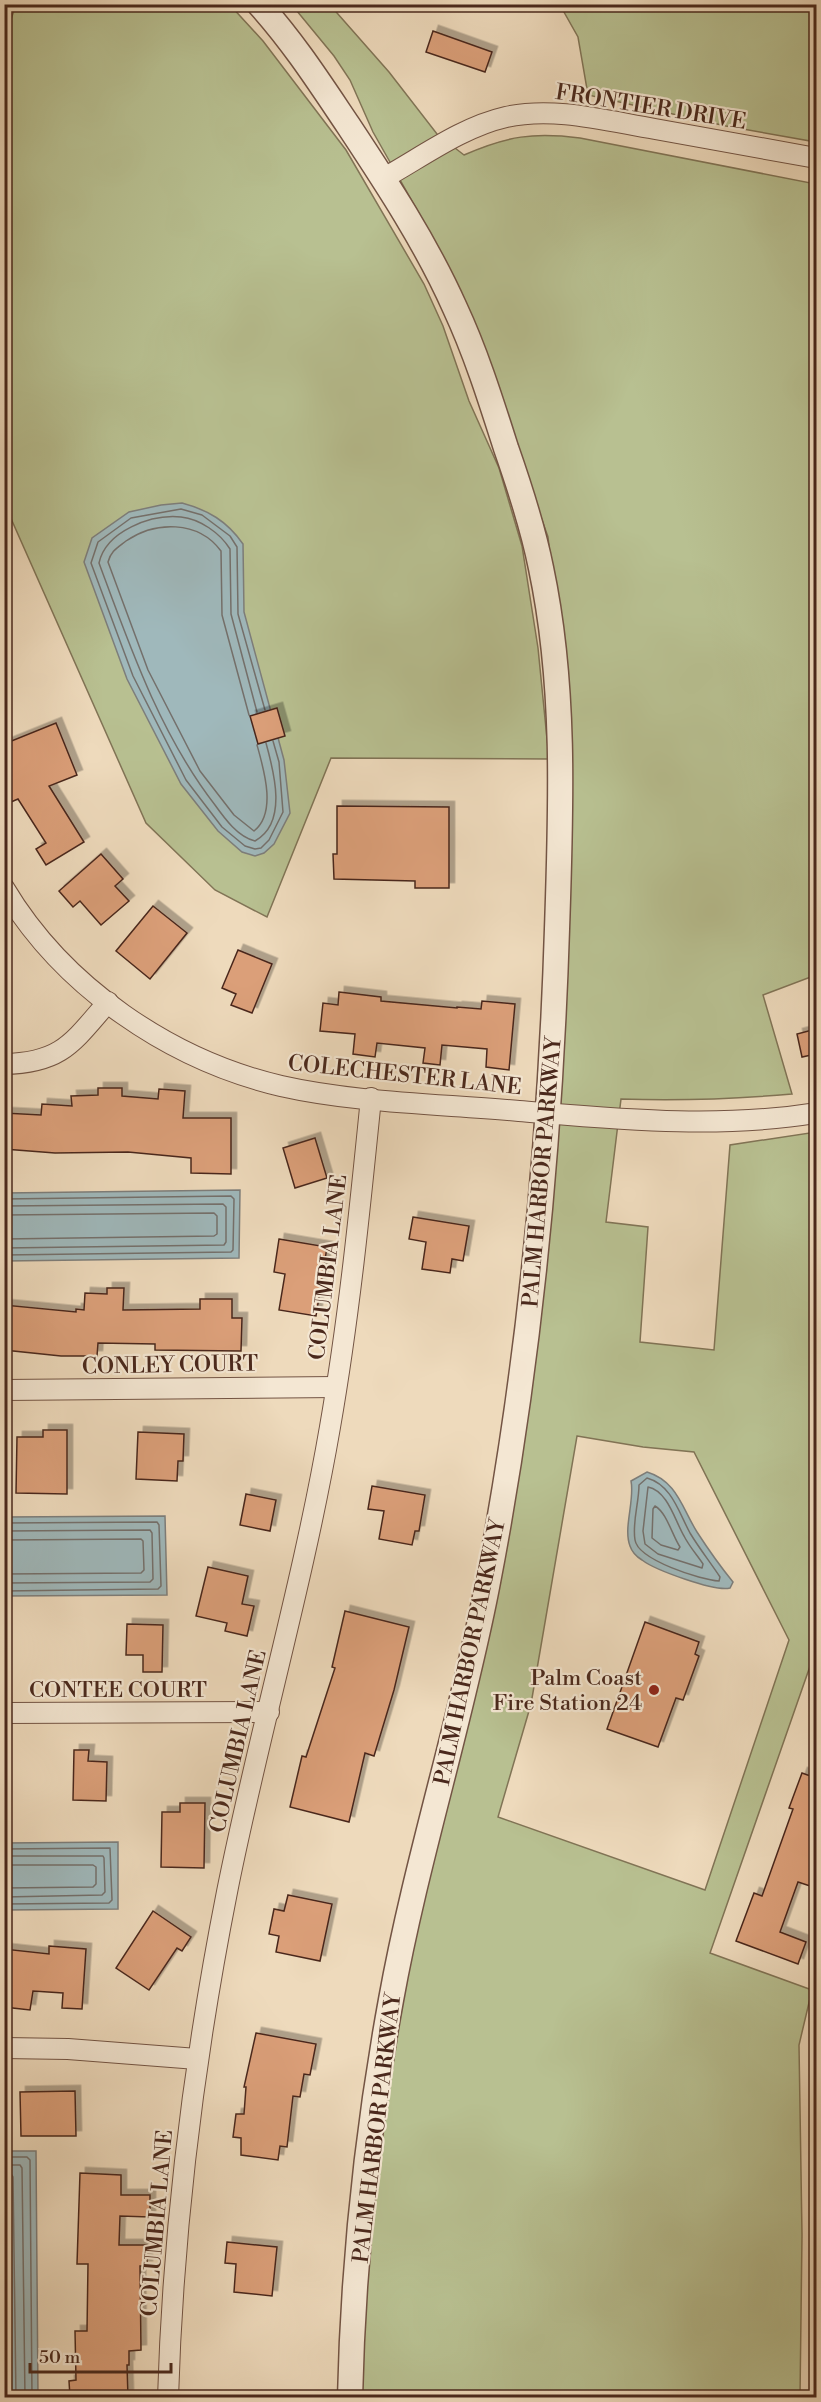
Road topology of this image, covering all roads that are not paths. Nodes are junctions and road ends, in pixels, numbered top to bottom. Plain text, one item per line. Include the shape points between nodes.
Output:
1 (259, 4) edge
2 (816, 158) edge
3 (384, 178) junction
4 (4, 888) edge
5 (108, 1002) junction
6 (4, 1064) edge
7 (371, 1098) junction
8 (549, 1113) junction
9 (816, 1113) edge
10 (336, 1387) junction
11 (4, 1390) edge
12 (268, 1712) junction
13 (4, 1713) edge
14 (4, 2048) edge
15 (197, 2059) junction
16 (168, 2397) edge
17 (350, 2397) edge

1 - 3 street, PALM HARBOR PARKWAY via 290,39
2 - 3 street, FRONTIER DRIVE via 589,118 539,114 489,122
3 - 8 street, PALM HARBOR PARKWAY via 439,274 471,344 515,474 543,576 555,671 560,780
4 - 5 street, COLECHESTER LANE via 61,960
5 - 6 street via 57,1054 32,1062
5 - 7 street, COLECHESTER LANE via 170,1044 231,1071 290,1088
7 - 8 street, COLECHESTER LANE
7 - 10 street, COLUMBIA LANE
8 - 9 street, COLECHESTER LANE via 699,1123 758,1121
8 - 17 street, PALM HARBOR PARKWAY via 526,1351 488,1579 392,1997 368,2150 351,2333
10 - 11 street, CONLEY COURT
10 - 12 street, COLUMBIA LANE via 306,1548
12 - 13 street, CONTEE COURT
12 - 15 street, COLUMBIA LANE via 228,1889
14 - 15 street
15 - 16 street, COLUMBIA LANE via 177,2240

